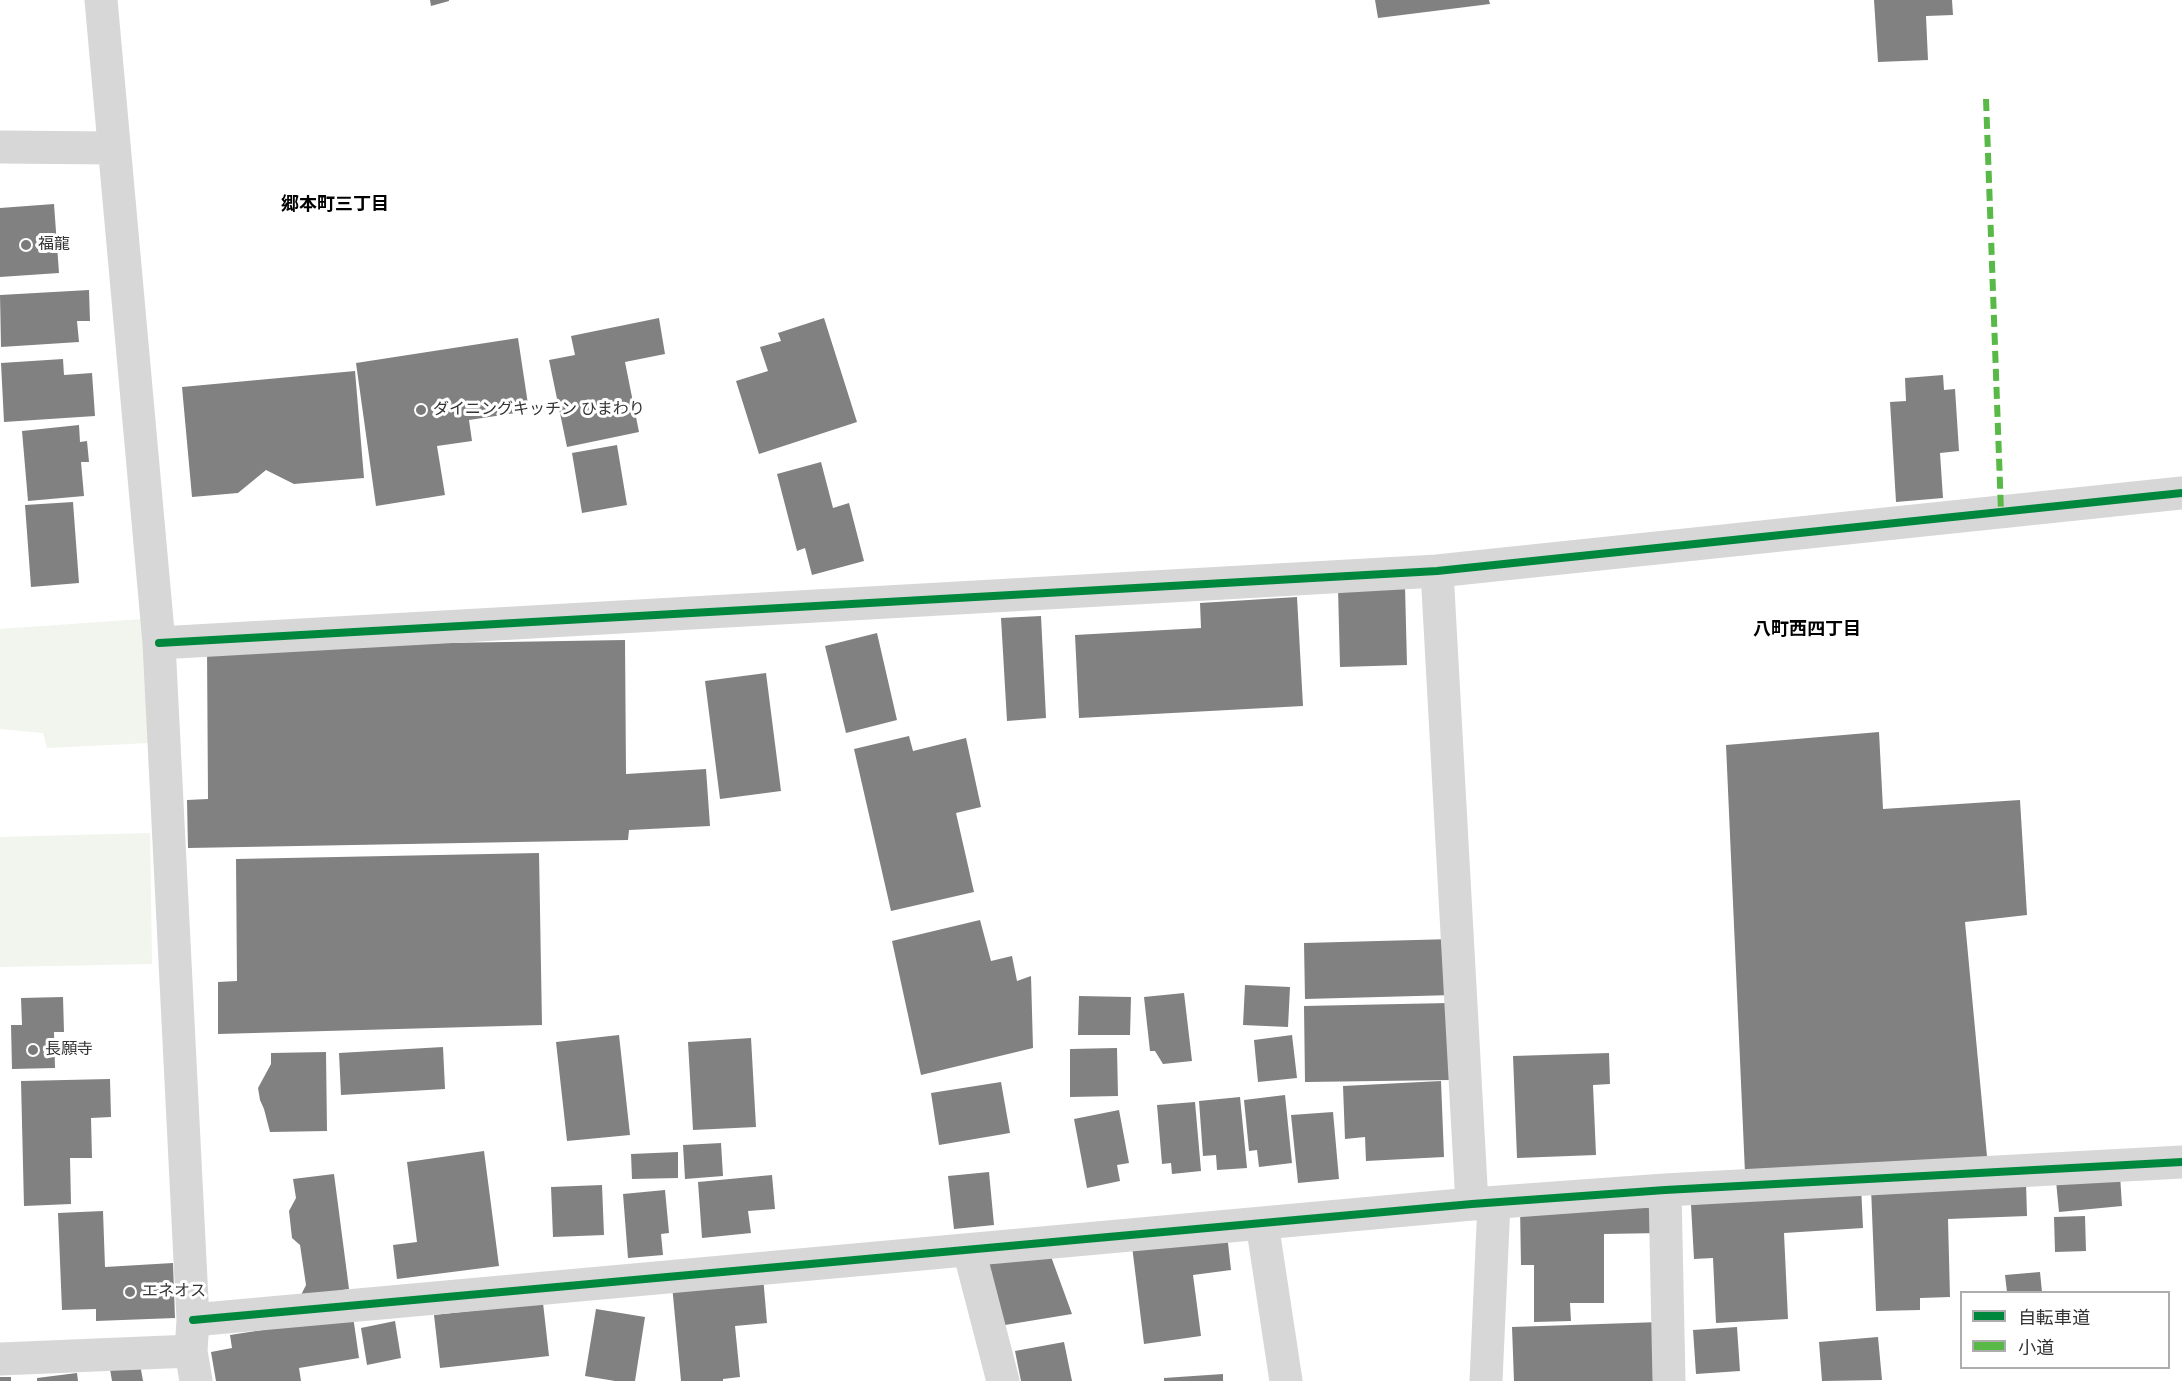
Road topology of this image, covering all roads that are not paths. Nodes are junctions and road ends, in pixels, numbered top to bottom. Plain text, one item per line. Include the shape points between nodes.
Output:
1 (101, 0) edge
2 (0, 147) edge
3 (114, 148) junction
4 (2182, 493) edge
5 (1437, 571) junction
6 (159, 643) junction
7 (2182, 1162) edge
8 (1665, 1190) junction
9 (1483, 1204) junction
10 (1262, 1223) junction
11 (969, 1250) junction
12 (193, 1350) edge
13 (0, 1359) edge
14 (1003, 1381) edge
15 (1286, 1381) edge
16 (1486, 1381) edge
17 (1669, 1381) edge

1 - 3 street
2 - 3 street
3 - 6 street
4 - 5 street
5 - 6 street
5 - 9 street
6 - 12 street
7 - 8 street
8 - 9 street
8 - 17 street
9 - 10 street
9 - 16 street
10 - 11 street
10 - 15 street
11 - 12 street
11 - 14 street
12 - 13 street

